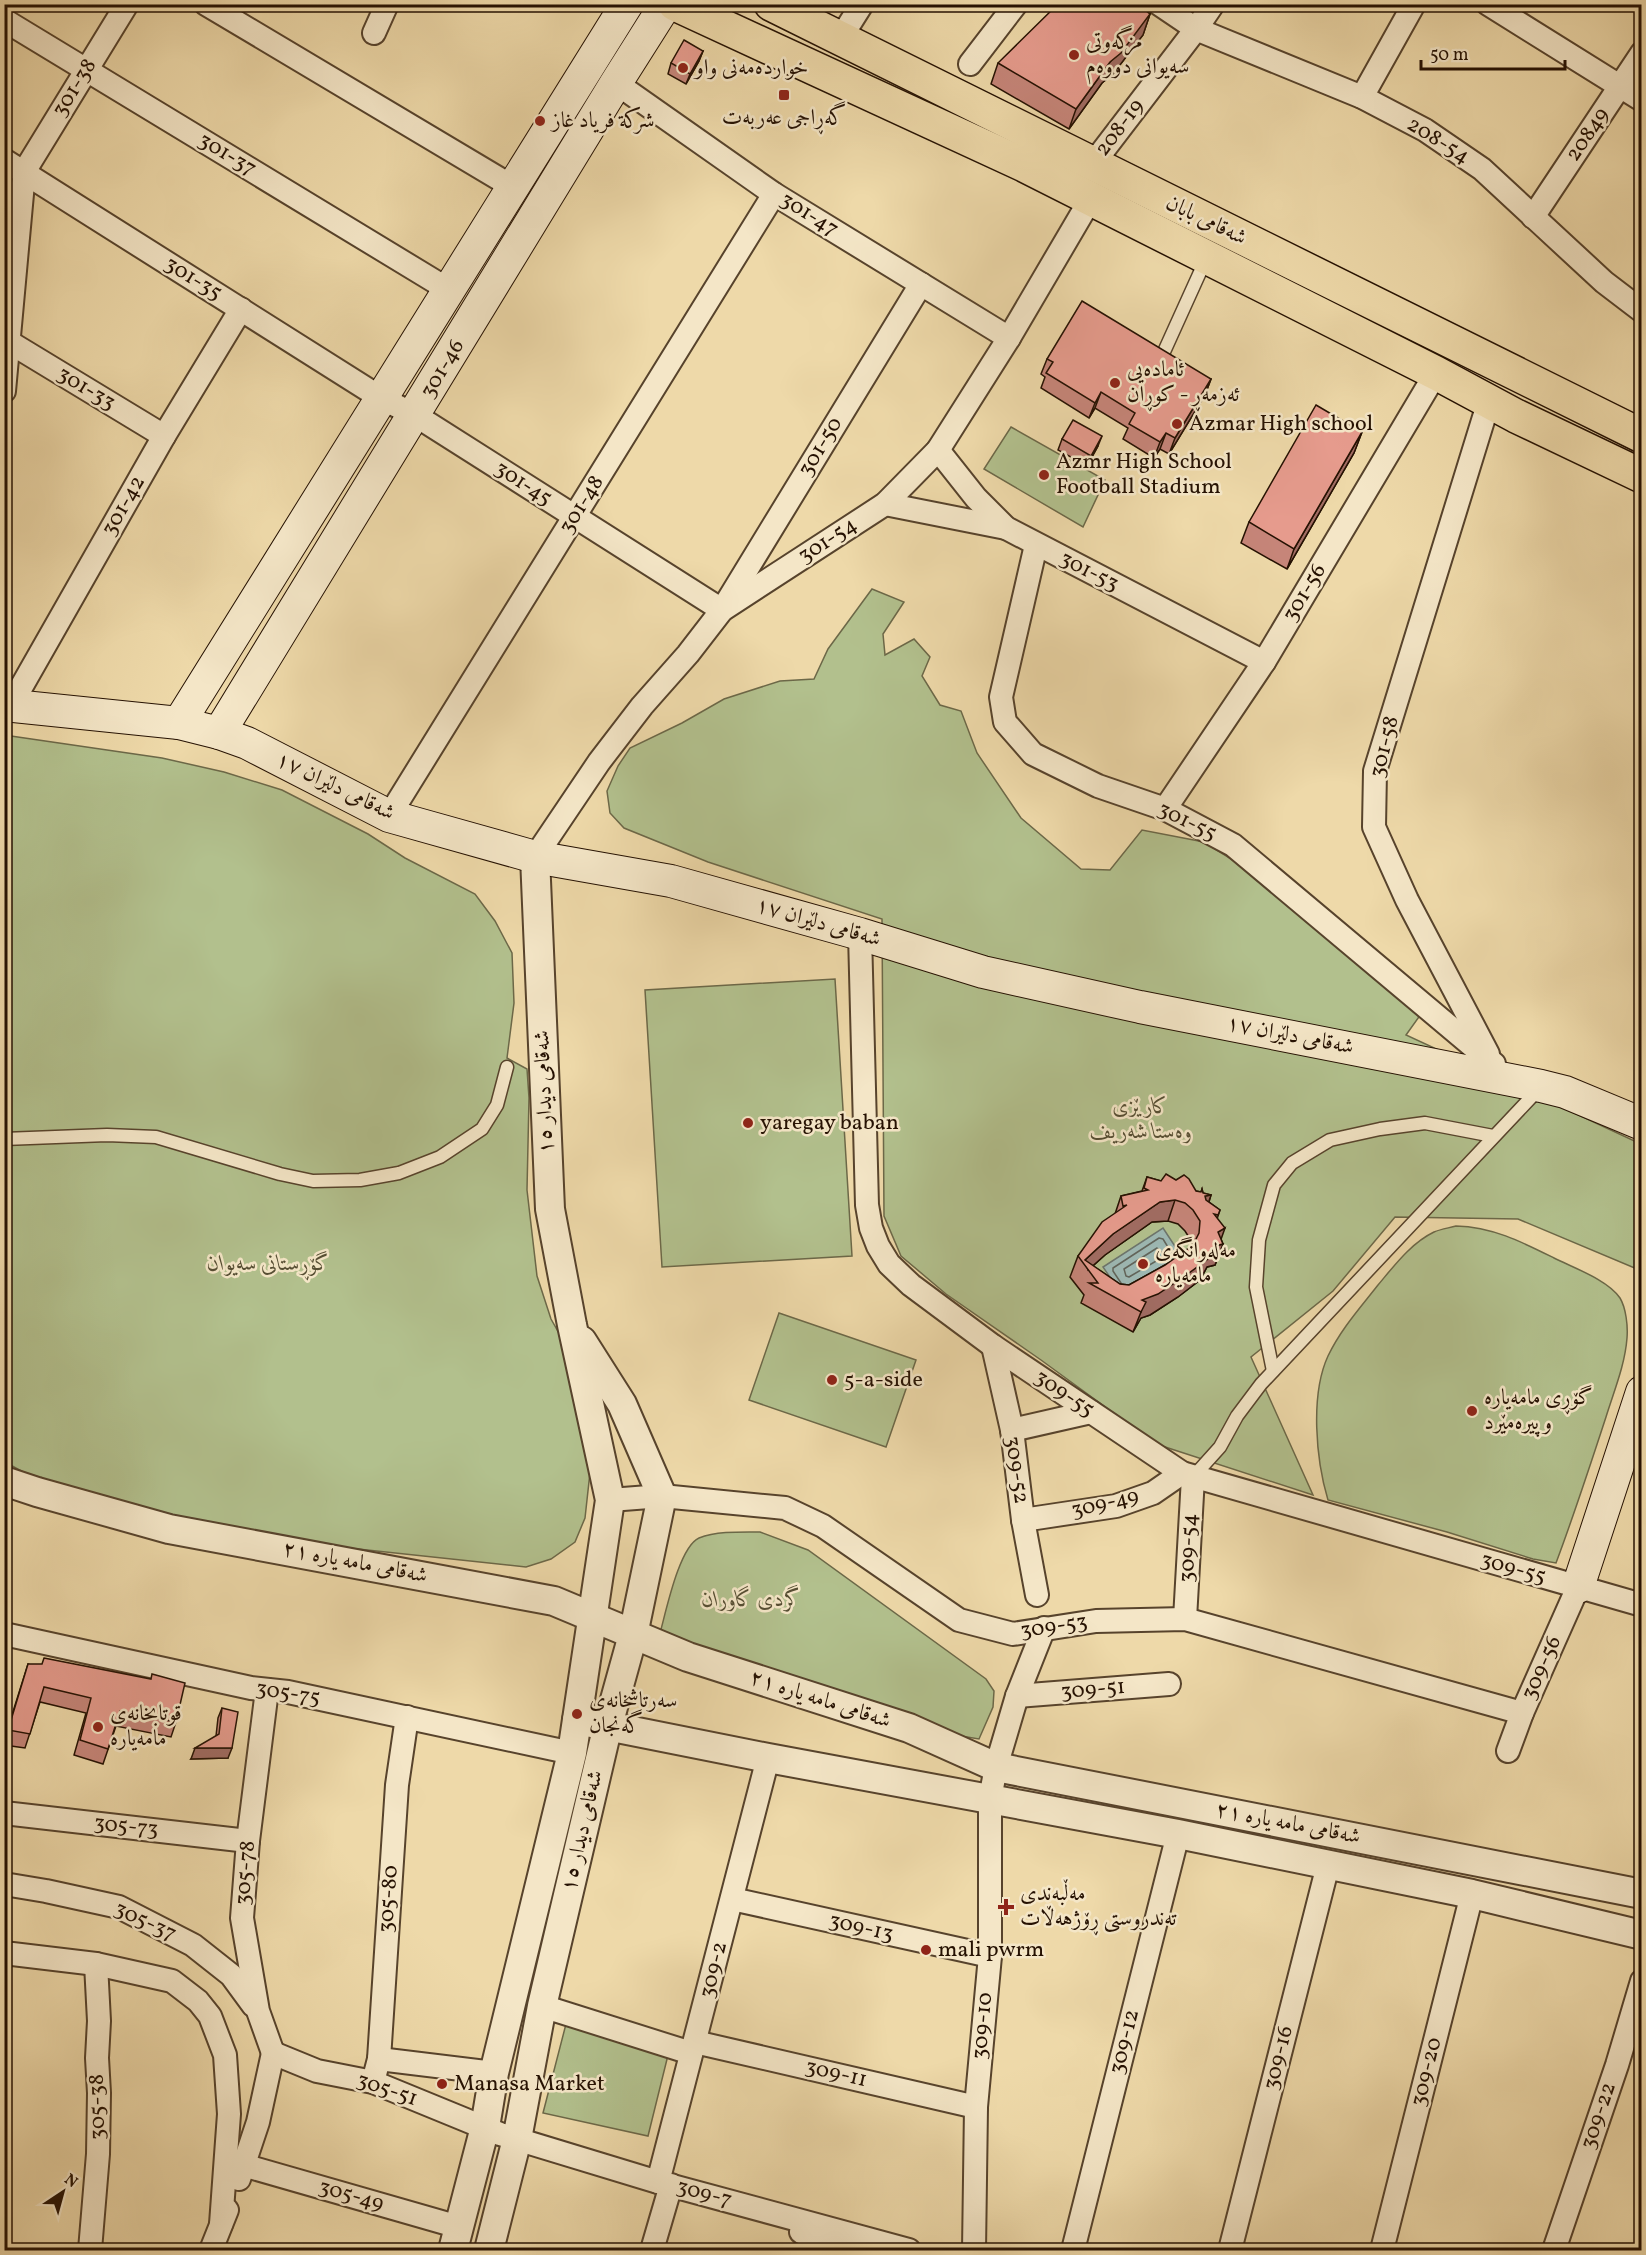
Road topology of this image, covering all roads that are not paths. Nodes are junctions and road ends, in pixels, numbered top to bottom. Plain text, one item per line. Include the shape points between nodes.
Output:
1 (127, 4) edge
2 (206, 4) edge
3 (387, 4) edge
4 (627, 4) edge
5 (666, 4) edge
6 (675, 4) edge
7 (771, 4) edge
8 (862, 4) edge
9 (1016, 4) edge
10 (1159, 4) edge
11 (1213, 4) edge
12 (1414, 4) edge
13 (1488, 4) edge
14 (233, 12) edge
15 (4, 20) edge
16 (1196, 29) junction
17 (374, 33) dead end
18 (840, 39) junction
19 (1641, 52) edge
20 (970, 64) dead end
21 (87, 70) junction
22 (615, 83) junction
23 (1620, 87) junction
24 (1362, 97) junction
25 (1641, 100) edge
26 (4, 160) edge
27 (1092, 165) junction
28 (24, 172) junction
29 (513, 187) junction
30 (774, 194) junction
31 (1090, 200) junction
32 (1533, 217) junction
33 (1206, 258) junction
34 (921, 284) junction
35 (449, 290) junction
36 (241, 309) junction
37 (1641, 311) edge
38 (1009, 338) junction
39 (9, 342) junction
40 (1163, 354) edge
41 (1436, 373) junction
42 (4, 391) edge
43 (381, 398) junction
44 (1489, 401) junction
45 (415, 415) junction
46 (164, 436) junction
47 (1641, 436) edge
48 (938, 450) junction
49 (1641, 476) edge
50 (885, 504) junction
51 (574, 517) junction
52 (1006, 528) junction
53 (1036, 545) junction
54 (722, 610) junction
55 (1264, 662) junction
56 (8, 705) edge
57 (179, 723) junction
58 (219, 733) junction
59 (1165, 808) junction
60 (389, 816) junction
61 (535, 857) junction
62 (860, 934) junction
63 (507, 1067) dead end
64 (1497, 1071) junction
65 (1542, 1086) junction
66 (1641, 1124) edge
67 (1493, 1136) junction
68 (4, 1139) edge
69 (572, 1325) junction
70 (993, 1346) junction
71 (1273, 1371) junction
72 (1641, 1392) edge
73 (1091, 1412) junction
74 (1011, 1430) junction
75 (1187, 1475) junction
76 (4, 1481) edge
77 (662, 1496) junction
78 (610, 1500) junction
79 (1023, 1520) junction
80 (1578, 1587) junction
81 (1037, 1595) dead end
82 (1641, 1605) edge
83 (591, 1618) junction
84 (1185, 1619) junction
85 (1044, 1628) junction
86 (633, 1635) junction
87 (5, 1639) edge
88 (1169, 1684) dead end
89 (267, 1690) junction
90 (1017, 1696) junction
91 (1522, 1713) junction
92 (407, 1717) junction
93 (577, 1720) junction
94 (608, 1725) junction
95 (1508, 1751) dead end
96 (572, 1753) junction
97 (768, 1758) junction
98 (996, 1767) junction
99 (990, 1799) junction
100 (4, 1813) edge
101 (1178, 1834) junction
102 (248, 1841) junction
103 (1328, 1865) junction
104 (4, 1884) edge
105 (1641, 1890) edge
106 (1472, 1894) junction
107 (732, 1899) junction
108 (1641, 1935) edge
109 (4, 1953) edge
110 (990, 1956) junction
111 (96, 1964) junction
112 (1641, 1981) edge
113 (542, 2006) junction
114 (258, 2011) junction
115 (693, 2047) junction
116 (273, 2054) junction
117 (379, 2059) junction
118 (494, 2073) junction
119 (373, 2082) junction
120 (976, 2107) junction
121 (501, 2133) junction
122 (243, 2165) junction
123 (665, 2184) junction
124 (746, 2206) junction
125 (221, 2224) junction
126 (456, 2239) edge
127 (90, 2250) edge
128 (211, 2250) edge
129 (489, 2250) edge
130 (652, 2250) edge
131 (840, 2250) edge
132 (909, 2250) edge
133 (975, 2250) edge
134 (1073, 2250) edge
135 (1230, 2250) edge
136 (1382, 2250) edge
137 (1554, 2250) edge

1 - 21 street, 301-38
2 - 14 street
3 - 17 street
4 - 29 main road, 301-46
5 - 22 main road, 301-46
6 - 31 main road via 1024,165
7 - 18 main road, شەقامی بابان
8 - 18 street
9 - 20 street
10 - 16 street, 208-54
11 - 16 street, 208-19
12 - 24 street
13 - 23 street
14 - 29 street
15 - 21 street, 301-37
16 - 24 street, 208-54
16 - 27 street, 208-19
18 - 27 main road, شەقامی بابان
19 - 23 street, 20849
21 - 28 street, 301-38
21 - 35 street, 301-37
22 - 30 street, 301-47
22 - 45 main road, 301-46
23 - 25 street
23 - 32 street, 20849
24 - 32 street, 208-54 via 1425,130 1482,169
26 - 28 street, 301-35
27 - 47 main road, شەقامی بابان
28 - 36 street, 301-35
28 - 39 street
29 - 35 main road, 301-46
30 - 34 street, 301-47
30 - 51 street, 301-48
31 - 33 main road
31 - 38 street, 301-54
32 - 37 street, 208-54
33 - 40 lane
33 - 41 main road
34 - 38 street, 301-47
34 - 54 street, 301-50
35 - 43 main road, 301-46
36 - 43 street, 301-35
36 - 46 street, 301-42
38 - 48 street, 301-54
39 - 42 street
39 - 46 street, 301-33
41 - 44 main road
41 - 55 street, 301-56
43 - 45 street, 301-35
43 - 57 main road, 301-46
44 - 49 main road
44 - 64 street, 301-58 via 1375,771 1374,827 1407,900
45 - 51 street, 301-45
45 - 58 main road, 301-46
46 - 56 street, 301-42
48 - 50 street, 301-54
48 - 52 street, 301-53
50 - 52 street
50 - 54 street, 301-54
51 - 54 street, 301-45
51 - 60 street, 301-48
52 - 53 street, 301-53
53 - 55 street, 301-53
53 - 59 street, 301-55 via 1001,697 1005,722 1033,754 1098,786
54 - 61 street, 301-54 via 599,762
55 - 59 street, 301-56
56 - 57 main road, شەقامی دلێران ١٧
57 - 58 main road, شەقامی دلێران ١٧
58 - 60 main road, شەقامی دلێران ١٧ via 247,743
59 - 64 street, 301-55 via 1233,845
60 - 61 main road, شەقامی دلێران ١٧
61 - 62 main road, شەقامی دلێران ١٧ via 671,881
61 - 69 street, شەقامی دیدار ١٥ via 550,1209
62 - 64 main road, شەقامی دلێران ١٧ via 994,974 1140,1006 1418,1060
62 - 70 street, 309-55 via 867,1205 871,1228 889,1264 910,1285
63 - 68 lane via 497,1105 482,1129 440,1157 399,1173 360,1180 302,1179 156,1137
64 - 65 main road, شەقامی دلێران ١٧
65 - 66 main road, شەقامی دلێران ١٧
65 - 67 lane
67 - 71 lane
67 - 71 lane via 1425,1123 1380,1129 1330,1140 1292,1163 1274,1185 1259,1240 1256,1287
69 - 77 street, شەقامی دیدار ١٥ via 622,1404
69 - 78 street, شەقامی دیدار ١٥
70 - 73 street, 309-55
70 - 74 street, 309-52
71 - 75 lane via 1249,1399 1220,1447
72 - 80 main road
73 - 74 street
73 - 75 street, 309-55
74 - 79 street, 309-52
75 - 79 street, 309-49 via 1116,1506
75 - 80 street, 309-55
75 - 84 street, 309-54
76 - 83 street, شەقامی مامە یارە ٢١ via 169,1529 554,1601
77 - 78 street, 309-53
77 - 85 street, 309-53 via 785,1508 823,1526 959,1620 1013,1634
77 - 86 street, شەقامی دیدار ١٥
78 - 83 street, شەقامی دیدار ١٥
79 - 81 street, 309-52
80 - 82 street, 309-55
80 - 91 street, 309-56
83 - 86 street, شەقامی مامە یارە ٢١
83 - 93 street, شەقامی دیدار ١٥
84 - 85 street, 309-53 via 1096,1621
84 - 91 street, 309-53
85 - 90 street
86 - 94 street, شەقامی دیدار ١٥
86 - 98 street, شەقامی مامە یارە ٢١ via 688,1657 909,1728
87 - 89 street, 305-75
88 - 90 street, 309-51
89 - 92 street, 305-75
89 - 102 street, 305-78
90 - 98 street
91 - 95 street, 309-56
92 - 96 street, 305-75
92 - 117 street, 305-80 via 397,1785
93 - 94 street, شەقامی مامە یارە ٢١
93 - 96 street, شەقامی دیدار ١٥
94 - 97 street, شەقامی مامە یارە ٢١
94 - 113 street, شەقامی دیدار ١٥
96 - 118 street, شەقامی دیدار ١٥
97 - 99 street, شەقامی مامە یارە ٢١
97 - 107 street, 309-2
98 - 99 street, 309-10
98 - 105 street, شەقامی مامە یارە ٢١
99 - 101 street, شەقامی مامە یارە ٢١
99 - 110 street, 309-10
100 - 102 street, 305-73
101 - 103 street, شەقامی مامە یارە ٢١
101 - 134 street, 309-12
102 - 114 street, 305-78 via 242,1918
103 - 106 street, شەقامی مامە یارە ٢١
103 - 135 street, 309-16
104 - 114 street, 305-37 via 119,1907 193,1945 231,1975
106 - 108 street, شەقامی مامە یارە ٢١
106 - 136 street, 309-20
107 - 110 street, 309-13
107 - 115 street, 309-2
109 - 111 street
110 - 120 street, 309-10
111 - 125 street via 172,1981 210,2016 225,2055 229,2114
111 - 127 street, 305-38 via 98,2154
112 - 137 street, 309-22 via 1617,2065
113 - 115 street, 309-11
113 - 121 street, شەقامی دیدار ١٥
114 - 116 street, 305-78
115 - 120 street, 309-11
115 - 123 street, 309-2
116 - 119 street, 305-51 via 317,2071
116 - 122 street via 258,2122
117 - 118 street
117 - 119 street, 305-80
118 - 121 street, شەقامی دیدار ١٥
119 - 121 street, 305-51
120 - 133 street, 309-10
121 - 123 street, 309-7
121 - 126 street, شەقامی دیدار ١٥
121 - 129 street, شەقامی دیدار ١٥
122 - 125 street
122 - 126 street, 305-49
123 - 124 street, 309-7
123 - 130 street, 309-2
124 - 131 street
124 - 132 street, 309-7
125 - 128 street

